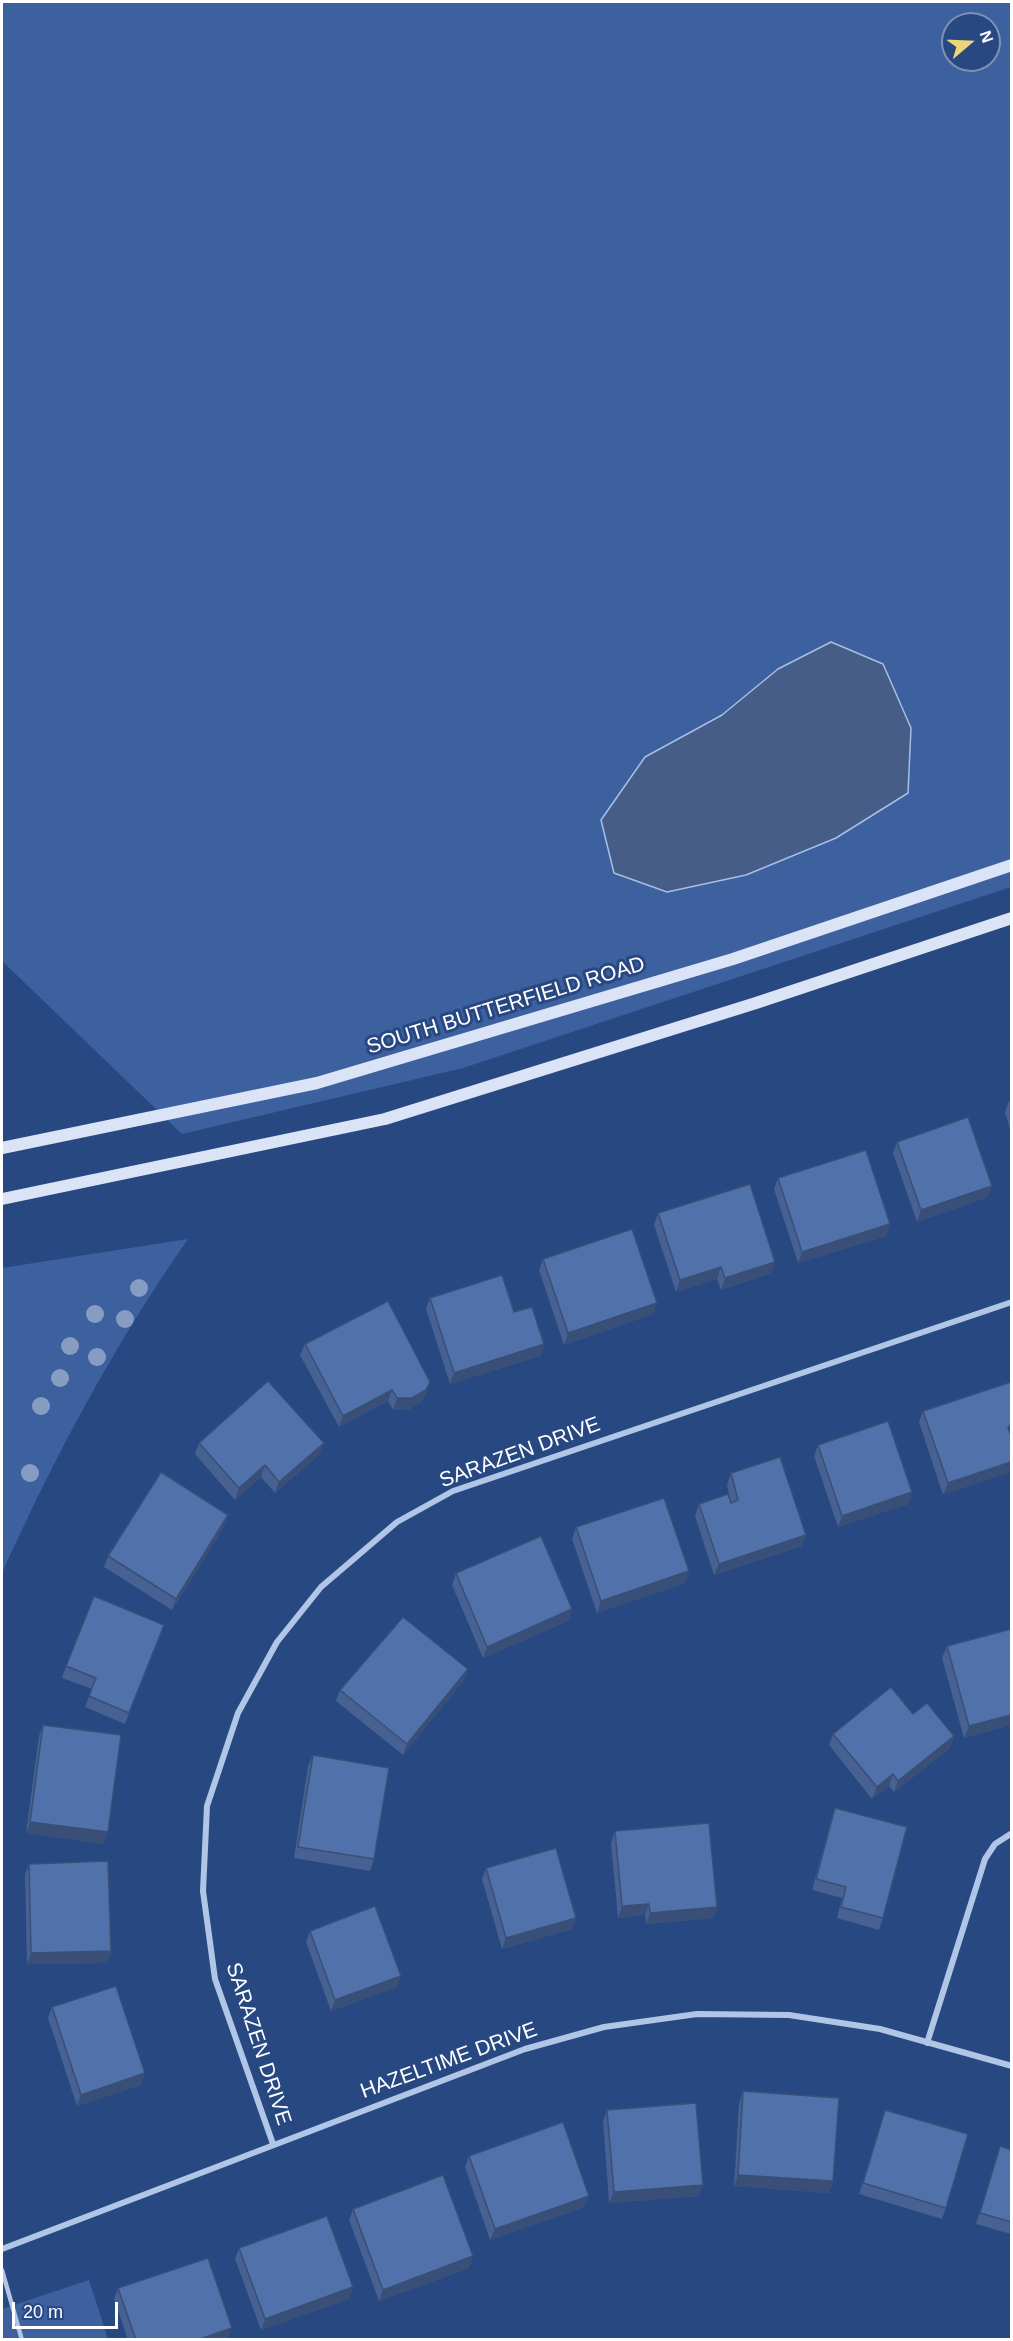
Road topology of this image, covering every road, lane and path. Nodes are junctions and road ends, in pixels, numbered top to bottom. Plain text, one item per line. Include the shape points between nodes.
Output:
1 (1011, 865) edge
2 (1011, 918) edge
3 (2, 1148) edge
4 (2, 1199) edge
5 (1011, 1302) edge
6 (1011, 1833) edge
7 (927, 2043) junction
8 (1011, 2066) edge
9 (273, 2144) junction
10 (2, 2249) edge
11 (2, 2270) edge
12 (22, 2340) edge

1 - 3 main road, SOUTH BUTTERFIELD ROAD via 733,958 317,1083
2 - 4 main road via 385,1119
5 - 9 street, SARAZEN DRIVE via 453,1491 397,1522 321,1587 277,1642 238,1713 207,1806 203,1892 215,1978
6 - 7 street via 995,1844 985,1859
7 - 8 street, HAZELTIME DRIVE
7 - 9 street, HAZELTIME DRIVE via 880,2029 789,2015 697,2014 604,2027 525,2049
9 - 10 street, HAZELTIME DRIVE
11 - 12 lane

